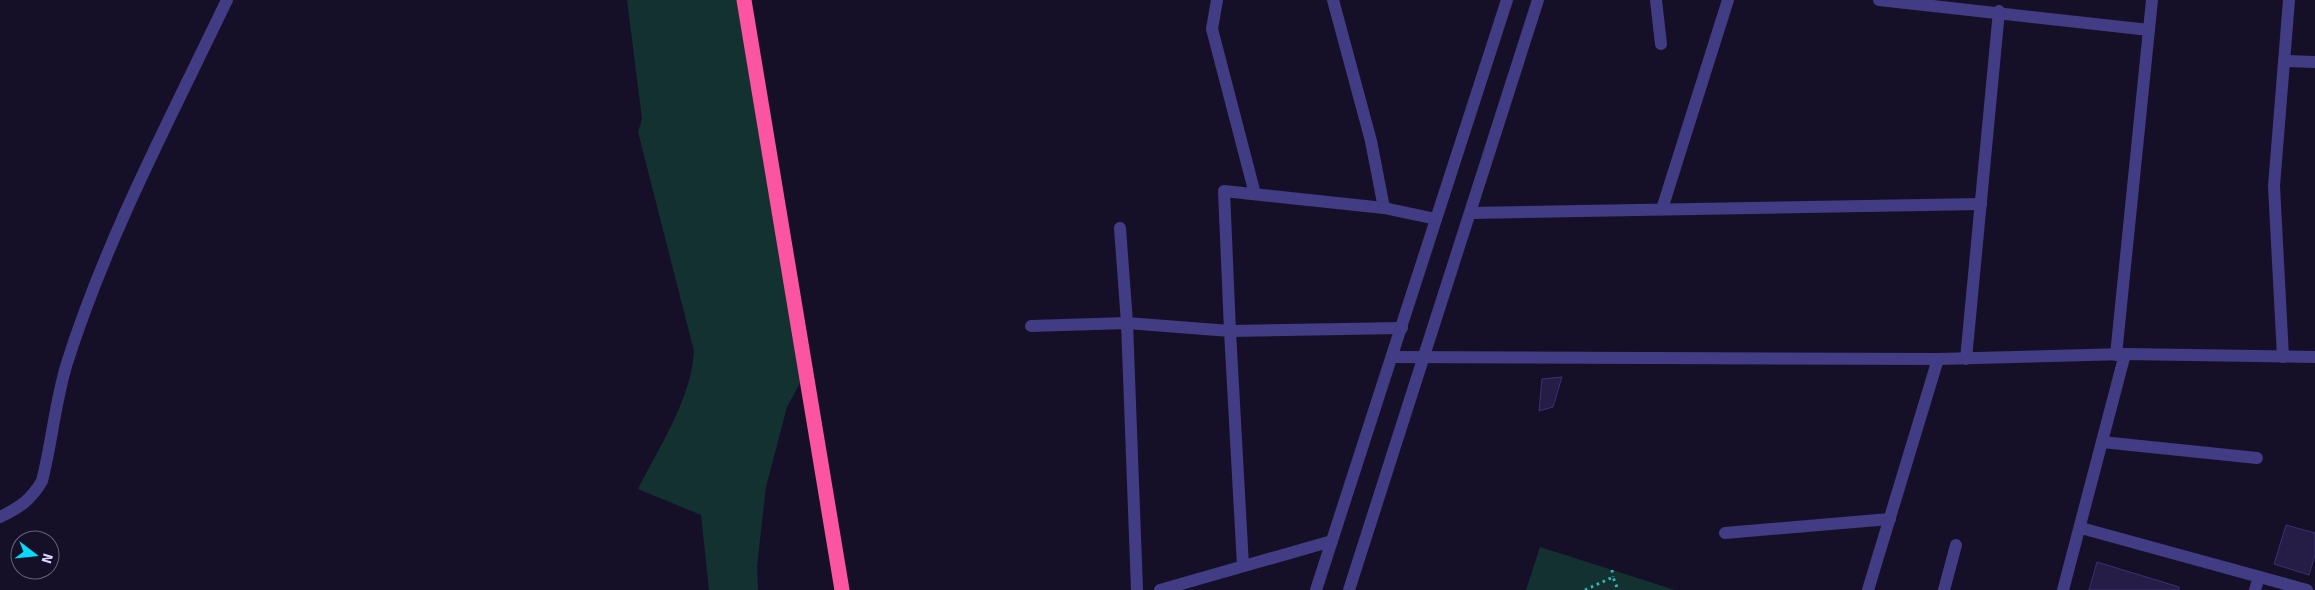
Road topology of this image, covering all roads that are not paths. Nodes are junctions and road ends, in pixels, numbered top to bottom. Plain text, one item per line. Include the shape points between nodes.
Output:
1 (227, 0) edge
2 (744, 0) edge
3 (1217, 0) edge
4 (1333, 0) edge
5 (1507, 0) edge
6 (1538, 0) edge
7 (1656, 0) edge
8 (1728, 0) edge
9 (1879, 0) edge
10 (2152, 0) edge
11 (2289, 0) edge
12 (1999, 11) junction
13 (2148, 30) junction
14 (1661, 44) dead end
15 (2284, 61) junction
16 (2315, 62) edge
17 (1254, 194) junction
18 (1981, 204) junction
19 (1384, 208) junction
20 (1662, 210) junction
21 (1470, 213) junction
22 (1436, 219) junction
23 (1120, 228) dead end
24 (1127, 323) junction
25 (1031, 326) dead end
26 (1402, 328) junction
27 (1230, 331) junction
28 (2120, 355) junction
29 (1393, 357) junction
30 (1423, 357) junction
31 (2283, 357) junction
32 (2315, 357) edge
33 (1938, 359) junction
34 (1966, 359) junction
35 (2102, 442) junction
36 (2258, 458) dead end
37 (0, 517) edge
38 (1890, 519) junction
39 (2081, 528) junction
40 (1725, 533) dead end
41 (1332, 541) junction
42 (1956, 545) dead end
43 (1243, 566) junction
44 (2259, 577) junction
45 (842, 590) edge
46 (1137, 590) edge
47 (1160, 590) edge
48 (1316, 590) edge
49 (1349, 590) edge
50 (1868, 590) edge
51 (1944, 590) edge
52 (2063, 590) edge
53 (2255, 590) edge
54 (2307, 590) edge

1 - 37 street via 121,222 88,303 67,365 42,481 33,497
2 - 45 highway
3 - 17 street via 1212,29
4 - 19 street via 1369,132
5 - 22 street
6 - 21 street
7 - 14 street
8 - 20 street
9 - 12 street
10 - 13 street
11 - 15 street
12 - 13 street
12 - 18 street
13 - 28 street
15 - 16 street
15 - 31 street via 2274,186
17 - 19 street
17 - 27 street via 1224,192
18 - 20 street
18 - 34 street
19 - 22 street
20 - 21 street
21 - 30 street
22 - 26 street
23 - 24 street
24 - 25 street
24 - 27 street
24 - 46 street
26 - 27 street
26 - 29 street
27 - 43 street
28 - 31 street
28 - 34 street
28 - 35 street
29 - 30 street
29 - 41 street
30 - 33 street
30 - 49 street
31 - 32 street
33 - 34 street
33 - 38 street
35 - 36 street
35 - 39 street
38 - 40 street
38 - 50 street
39 - 44 street
39 - 52 street
41 - 43 street
41 - 48 street
42 - 51 street
43 - 47 street
44 - 53 street
44 - 54 street

